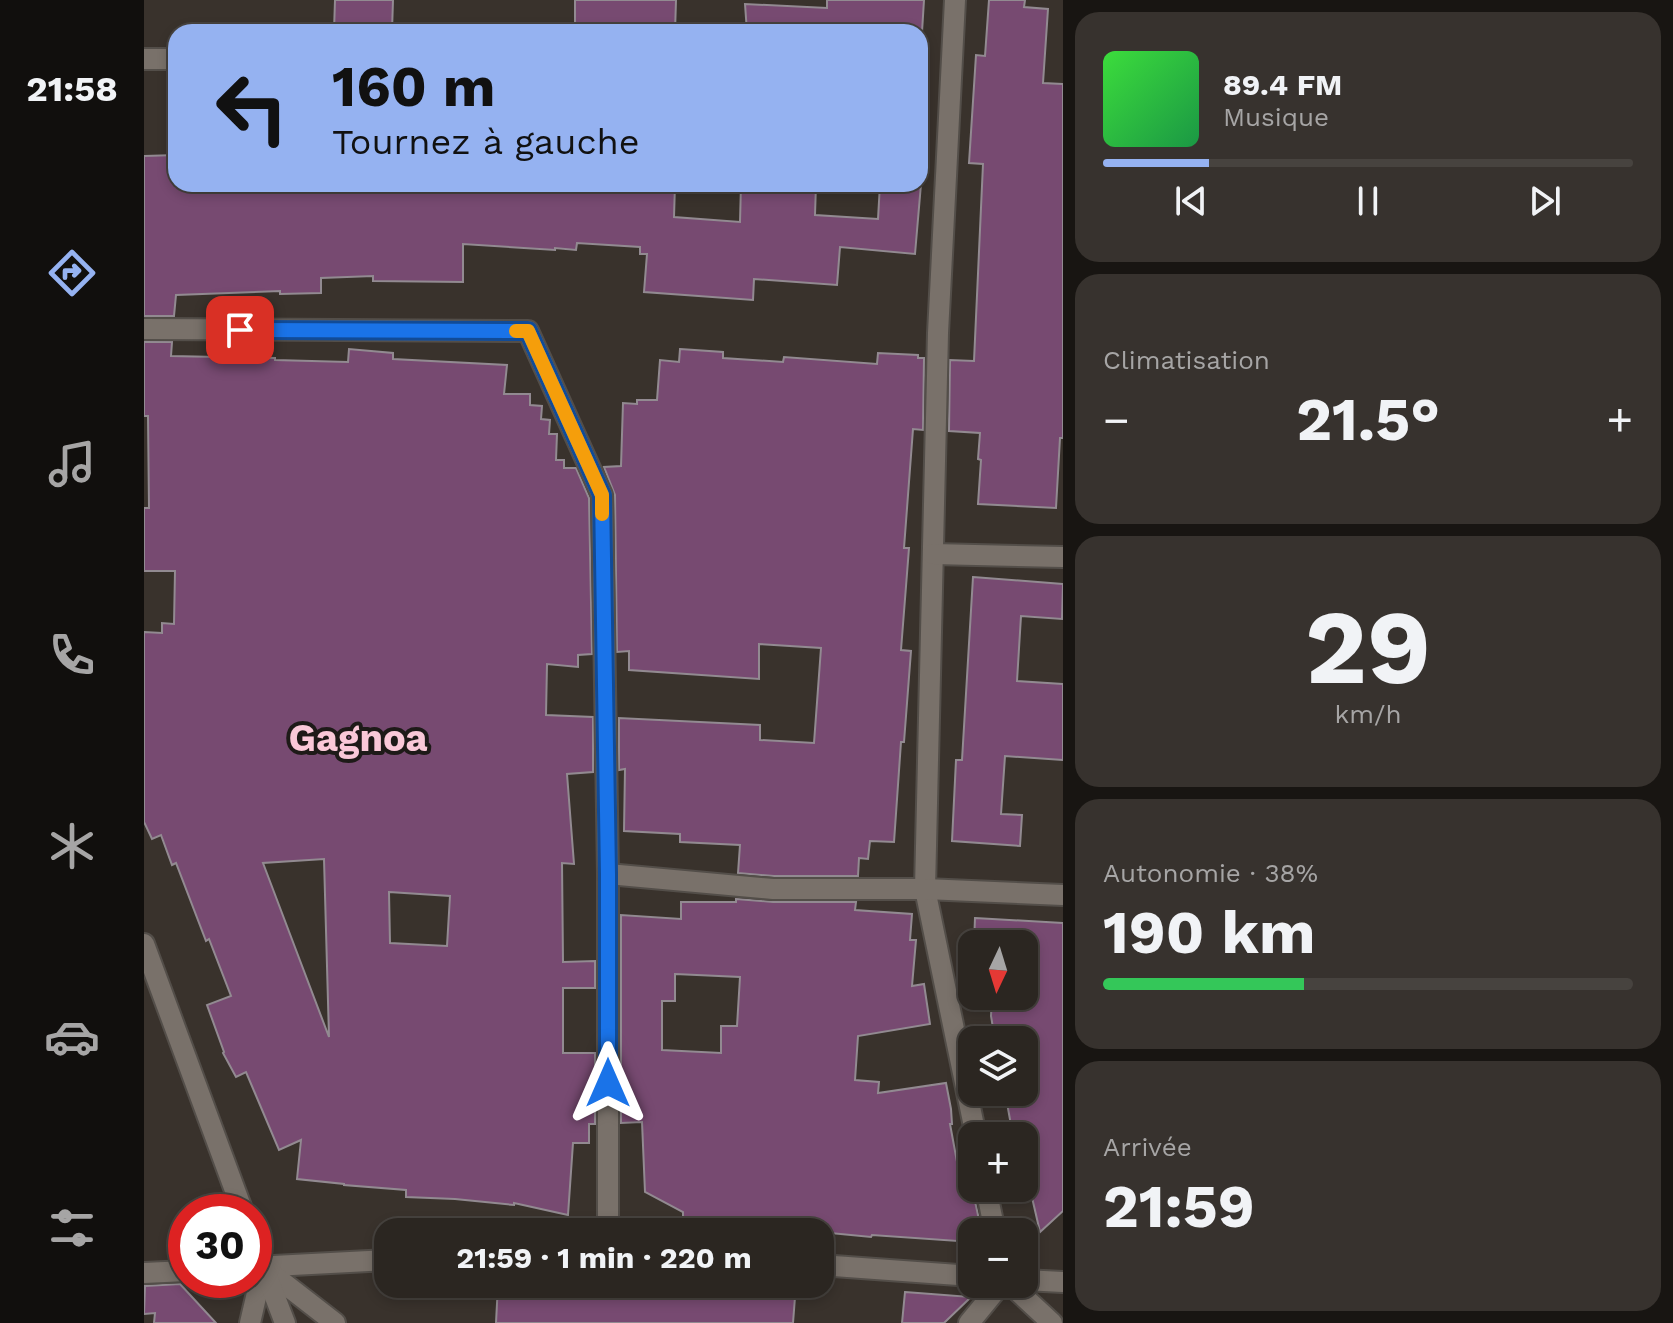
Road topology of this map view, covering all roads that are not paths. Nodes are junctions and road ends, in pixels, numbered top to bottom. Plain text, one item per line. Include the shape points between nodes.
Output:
1 (955, 0) edge
2 (144, 59) edge
3 (168, 59) edge
4 (144, 329) edge
5 (933, 554) junction
6 (1063, 557) edge
7 (608, 874) junction
8 (925, 889) junction
9 (1063, 895) edge
10 (144, 944) edge
11 (973, 1122) edge
12 (236, 1194) edge
13 (608, 1218) edge
14 (374, 1261) edge
15 (272, 1266) edge
16 (834, 1266) edge
17 (168, 1272) edge
18 (144, 1273) edge
19 (958, 1275) edge
20 (272, 1277) edge
21 (1038, 1281) edge
22 (1063, 1282) edge
23 (272, 1295) edge
24 (254, 1298) edge
25 (990, 1298) edge
26 (1025, 1298) edge
27 (250, 1323) edge
28 (285, 1323) edge
29 (335, 1323) edge
30 (969, 1323) edge
31 (1052, 1323) edge

1 - 5 street
2 - 3 street
4 - 7 street via 528,331 602,495
5 - 6 street
5 - 8 street
7 - 8 street via 773,889
7 - 13 street
8 - 9 street
8 - 11 street
10 - 12 street
14 - 15 street
16 - 19 street
17 - 18 street
20 - 29 street
21 - 22 street
23 - 28 street
24 - 27 street
25 - 30 street
26 - 31 street

